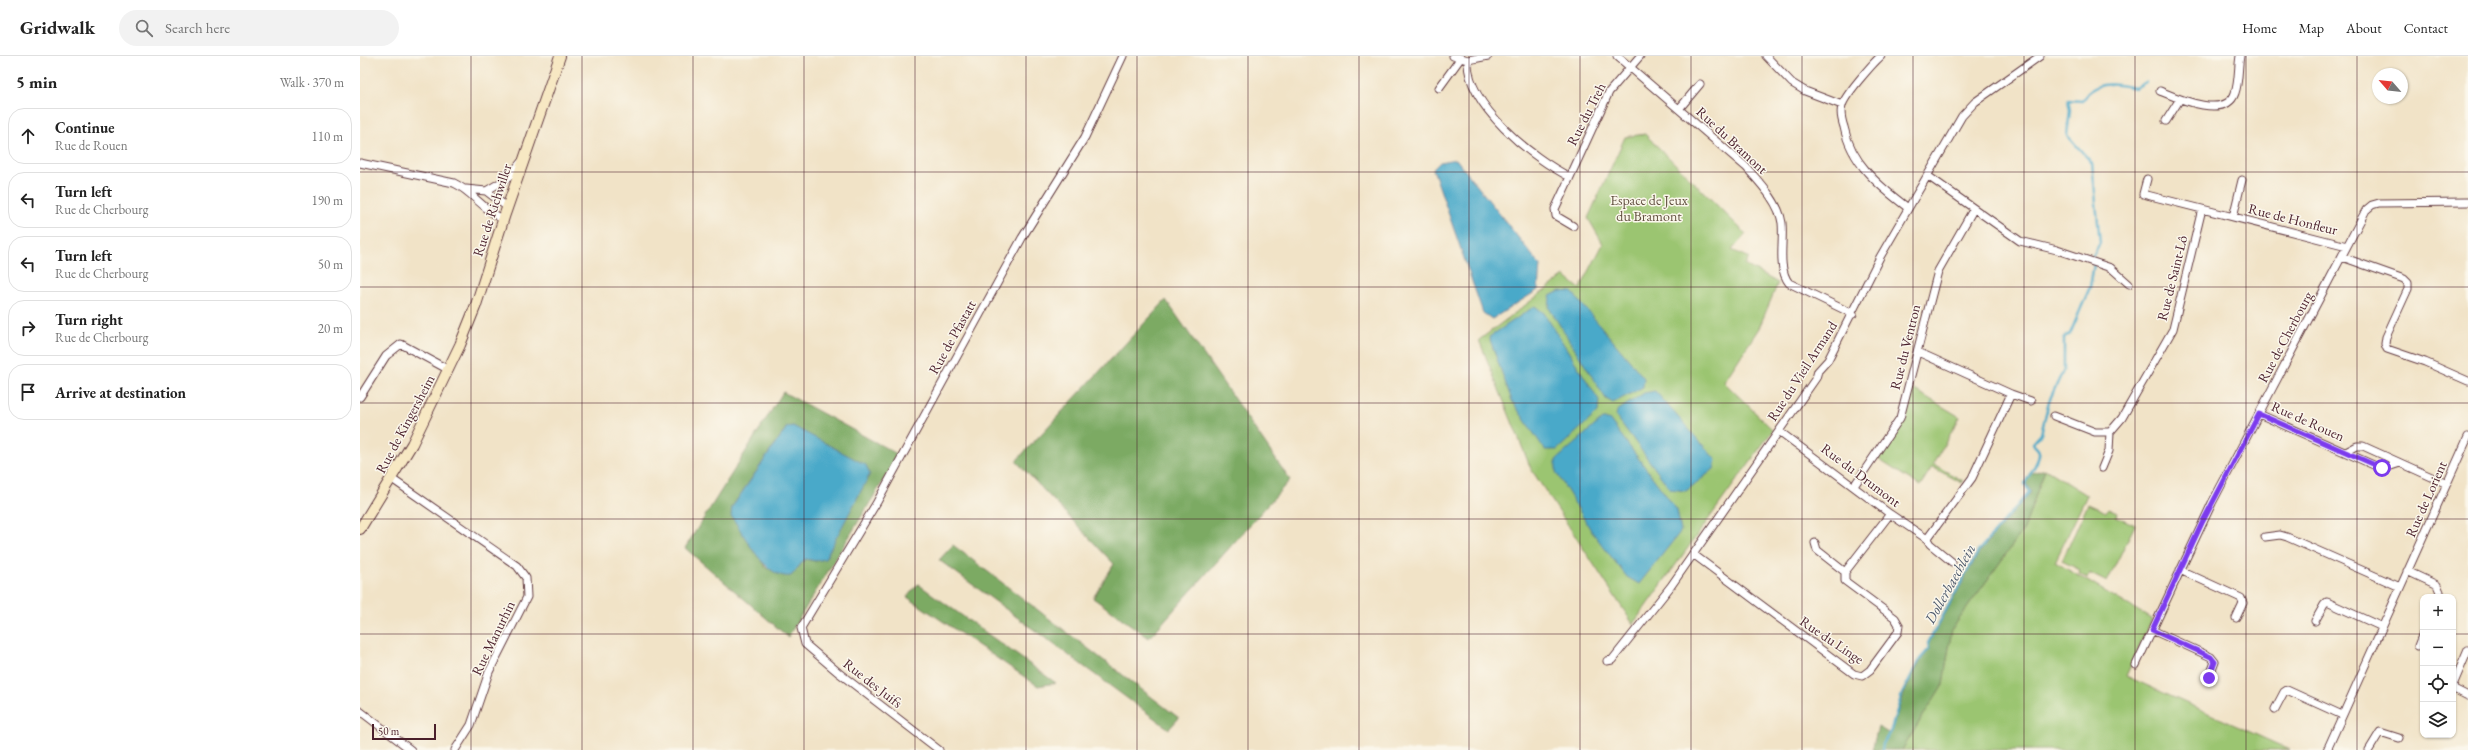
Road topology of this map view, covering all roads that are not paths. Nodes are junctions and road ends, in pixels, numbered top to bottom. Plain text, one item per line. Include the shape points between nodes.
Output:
1 (560, 56) edge
2 (1122, 56) edge
3 (1488, 56) edge
4 (1618, 56) edge
5 (1640, 56) edge
6 (1766, 56) edge
7 (1882, 56) edge
8 (2040, 56) edge
9 (2240, 56) edge
10 (1456, 57) edge
11 (1468, 60) junction
12 (1631, 66) junction
13 (1700, 84) dead end
14 (1439, 88) dead end
15 (2160, 91) dead end
16 (2180, 99) junction
17 (1842, 105) junction
18 (1680, 109) junction
19 (2166, 121) dead end
20 (524, 159) junction
21 (360, 163) edge
22 (1928, 176) junction
23 (1570, 177) junction
24 (2147, 179) dead end
25 (2242, 180) dead end
26 (465, 189) junction
27 (486, 191) junction
28 (2468, 202) edge
29 (507, 207) junction
30 (1908, 208) junction
31 (2202, 209) junction
32 (1973, 210) junction
33 (2233, 217) junction
34 (503, 219) junction
35 (1573, 226) dead end
36 (2347, 246) junction
37 (2342, 257) junction
38 (2129, 284) dead end
39 (1853, 314) junction
40 (1918, 352) junction
41 (448, 372) junction
42 (2468, 381) edge
43 (2011, 394) junction
44 (360, 397) edge
45 (2030, 402) dead end
46 (2259, 414) junction
47 (2054, 416) dead end
48 (1779, 431) junction
49 (2110, 432) junction
50 (2468, 437) edge
51 (2346, 452) junction
52 (2400, 463) junction
53 (2102, 468) dead end
54 (392, 479) junction
55 (2447, 484) junction
56 (1854, 486) junction
57 (1890, 514) junction
58 (360, 528) edge
59 (2265, 537) dead end
60 (1928, 539) junction
61 (1815, 543) dead end
62 (1693, 554) junction
63 (1952, 562) dead end
64 (2180, 570) junction
65 (2407, 571) junction
66 (1846, 572) junction
67 (2400, 587) junction
68 (2440, 594) edge
69 (2236, 618) dead end
70 (2315, 621) dead end
71 (800, 628) joint
72 (2382, 628) junction
73 (2152, 630) junction
74 (2420, 641) edge
75 (2418, 646) dead end
76 (2468, 650) edge
77 (1607, 661) dead end
78 (2136, 664) dead end
79 (2209, 678) dead end
80 (2468, 696) edge
81 (2276, 709) dead end
82 (360, 711) edge
83 (2342, 715) junction
84 (2399, 738) dead end
85 (411, 750) edge
86 (454, 750) edge
87 (939, 750) edge
88 (2327, 750) edge
89 (2369, 750) edge

1 - 20 main road, Rue de Richwiller
2 - 71 street, Rue de Pfastatt via 1085,137 988,298 877,502
3 - 11 street
4 - 12 street, Rue du Bramont
5 - 12 street
6 - 17 street via 1798,87
7 - 17 street via 1871,65
8 - 22 street, Rue du Vieil Armand via 1975,102 1962,116
9 - 16 street via 2235,93 2225,104 2210,107
10 - 11 street
10 - 14 street
11 - 23 street via 1467,71 1478,94 1492,114 1518,143 1558,172
12 - 18 street, Rue du Bramont
12 - 23 street, Rue du Treh via 1609,92
13 - 18 street, Rue du Bramont
15 - 16 street
16 - 19 street
17 - 30 street via 1847,143 1854,157
18 - 39 street, Rue du Bramont via 1746,167 1767,192 1782,222 1784,276 1789,283
20 - 27 street via 508,178
20 - 29 main road, Rue de Richwiller
21 - 26 street via 414,173 454,183
22 - 30 street, Rue du Vieil Armand
22 - 32 street
23 - 35 street, Rue du Treh via 1555,210 1556,216
24 - 31 street, Rue de Honfleur via 2143,194
25 - 33 street, Rue de Honfleur
26 - 27 street
26 - 34 street via 490,212
27 - 29 street
28 - 36 street, Rue de Cherbourg via 2375,203 2366,210
29 - 34 main road, Rue de Richwiller
30 - 39 street, Rue du Vieil Armand via 1880,257
31 - 33 street, Rue de Honfleur
31 - 49 street, Rue de Saint-Lô via 2173,329 2122,418
32 - 38 street via 2020,241 2111,268
32 - 40 street, Rue du Ventron via 1938,271
33 - 36 street, Rue de Honfleur
34 - 41 main road, Rue de Richwiller via 476,305
36 - 37 street, Rue de Cherbourg
37 - 42 street via 2407,281 2408,289 2386,337 2386,347 2392,352 2425,362
37 - 46 street, Rue de Cherbourg
39 - 48 street, Rue du Vieil Armand via 1828,360
40 - 43 street
40 - 56 street, Rue du Ventron via 1896,426
41 - 44 street via 402,344 386,356
41 - 54 main road, Rue de Kingersheim
43 - 45 street
43 - 60 street via 1972,478
46 - 51 street, Rue de Rouen
46 - 64 street, Rue de Cherbourg
47 - 49 street via 2094,432
48 - 56 street, Rue du Drumont
48 - 62 street, Rue du Vieil Armand
49 - 53 street via 2109,451
50 - 55 street, Rue de Lorient
51 - 52 street, Rue de Rouen via 2382,468
51 - 52 street, Rue de Rouen via 2357,446 2364,446
52 - 55 street, Rue de Rouen
54 - 58 main road, Rue de Kingersheim
54 - 86 street, Rue Manurhin via 517,566 526,578 527,597 489,672 470,725
55 - 65 street, Rue de Lorient
56 - 57 street, Rue du Drumont
57 - 60 street, Rue du Drumont
57 - 66 street
59 - 67 street via 2287,537
60 - 63 street, Rue du Drumont via 1930,544
61 - 66 street, Rue du Linge via 1817,550
62 - 66 street, Rue du Linge via 1854,674 1862,676 1870,670 1898,632 1899,625 1895,618 1846,580
62 - 77 street, Rue du Vieil Armand via 1622,650 1612,660
64 - 69 street via 2241,598 2243,603
64 - 73 street, Rue de Cherbourg
65 - 67 street, Rue de Lorient
65 - 68 street via 2438,585
67 - 72 street, Rue de Lorient
70 - 72 street via 2327,602
71 - 87 street, Rue des Juifs via 805,644 839,674
72 - 83 street, Rue de Lorient
73 - 78 street, Rue de Cherbourg
73 - 79 street via 2211,657 2215,662
74 - 75 street
76 - 80 street via 2453,685 2454,689
81 - 83 street via 2287,690
82 - 85 street
83 - 88 street, Rue de Lorient
84 - 89 street via 2380,732

